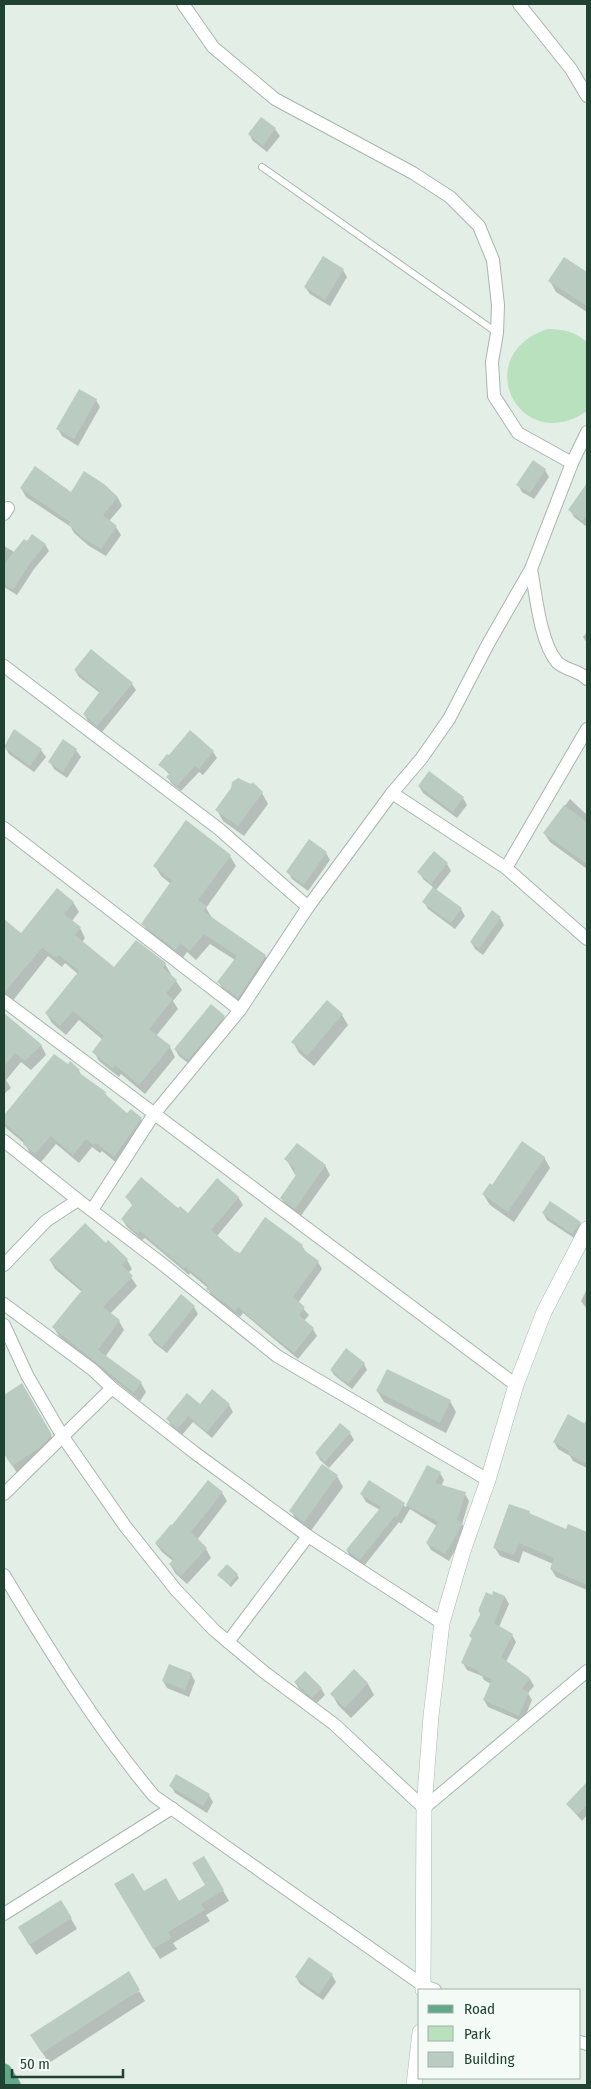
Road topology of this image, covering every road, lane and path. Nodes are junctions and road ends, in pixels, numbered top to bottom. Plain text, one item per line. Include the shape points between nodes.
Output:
1 (183, 4) edge
2 (519, 4) edge
3 (587, 96) edge
4 (262, 168) dead end
5 (497, 333) junction
6 (587, 432) edge
7 (572, 464) junction
8 (531, 569) junction
9 (4, 666) edge
10 (587, 679) edge
11 (587, 729) edge
12 (392, 793) junction
13 (4, 828) edge
14 (506, 868) junction
15 (308, 907) junction
16 (587, 939) edge
17 (4, 1001) edge
18 (240, 1010) junction
19 (154, 1114) junction
20 (4, 1141) edge
21 (78, 1200) junction
22 (92, 1210) junction
23 (587, 1229) edge
24 (4, 1265) edge
25 (4, 1304) edge
26 (4, 1325) edge
27 (516, 1384) junction
28 (112, 1388) junction
29 (63, 1437) junction
30 (488, 1480) junction
31 (4, 1494) edge
32 (308, 1536) junction
33 (4, 1575) edge
34 (442, 1623) junction
35 (228, 1642) junction
36 (587, 1671) edge
37 (172, 1808) junction
38 (424, 1808) junction
39 (4, 1914) edge
40 (427, 1989) edge
41 (418, 2050) edge
42 (4, 2071) edge
43 (13, 2085) edge
44 (414, 2085) edge

1 - 5 street via 213,47 276,99 413,173 450,197 479,226 493,260 498,305
2 - 3 street via 571,69
4 - 5 lane
5 - 7 street via 492,362 494,396 518,432
6 - 7 street
7 - 8 street
8 - 10 street via 541,623 552,655 564,668
8 - 12 street via 449,719
9 - 15 street via 220,829
11 - 14 street
12 - 14 street
12 - 15 street
13 - 18 street
14 - 16 street
15 - 18 street
17 - 19 street
18 - 19 street
19 - 22 street
19 - 27 street
20 - 21 street
21 - 22 street
21 - 24 street via 46,1221
22 - 30 street via 277,1356
23 - 27 street via 544,1312
25 - 28 street via 93,1370
26 - 29 street via 27,1375
27 - 30 street
28 - 29 street
28 - 32 street via 195,1454
29 - 31 street
29 - 35 street via 176,1590
30 - 34 street
32 - 34 street
32 - 35 street
33 - 37 street via 46,1645 130,1767 154,1796
34 - 38 street
35 - 38 street via 334,1724
36 - 38 street
37 - 39 street
37 - 40 street
38 - 40 street
41 - 44 street
42 - 43 main road

